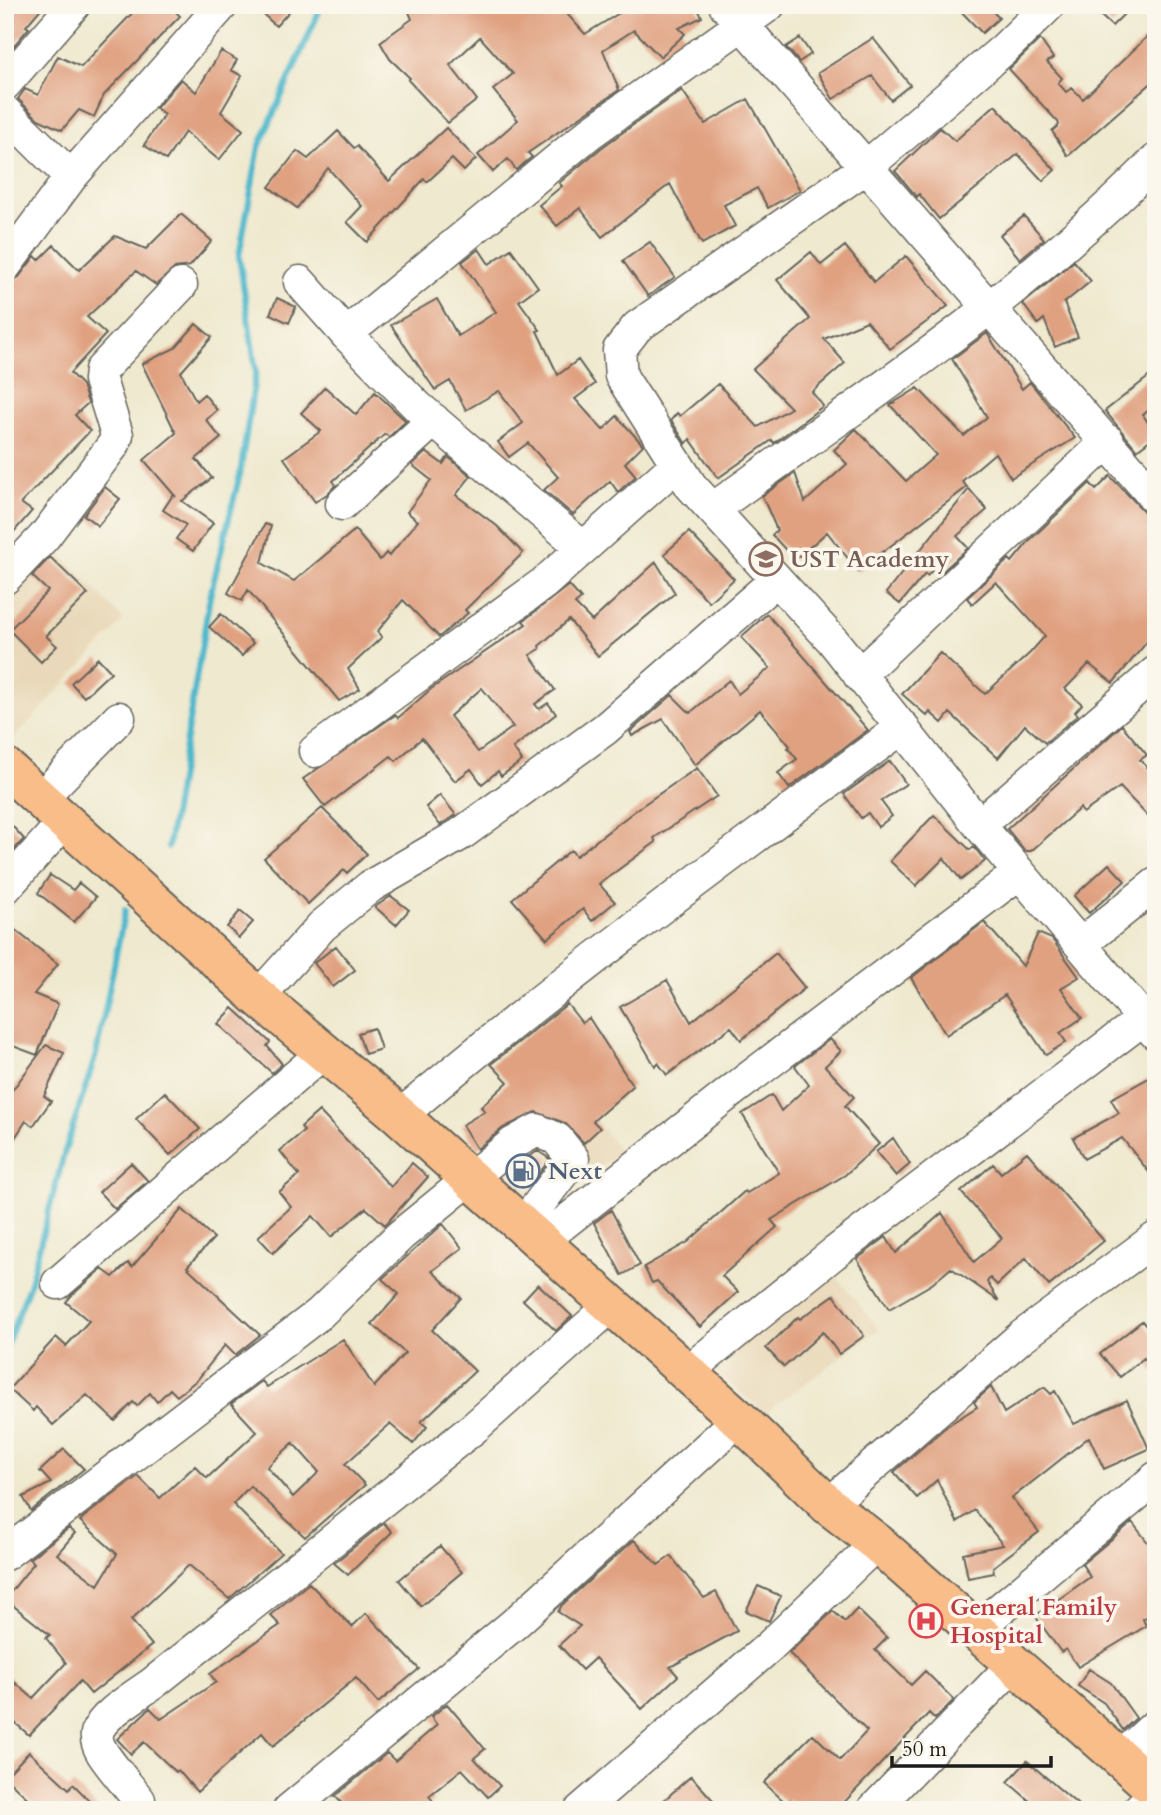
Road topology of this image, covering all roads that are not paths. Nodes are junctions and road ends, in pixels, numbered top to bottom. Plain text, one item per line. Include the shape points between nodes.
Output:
1 (74, 5) edge
2 (222, 5) edge
3 (769, 5) edge
4 (1049, 5) edge
5 (734, 15) edge
6 (5, 84) edge
7 (5, 112) edge
8 (1156, 160) edge
9 (866, 168) junction
10 (71, 177) junction
11 (5, 265) edge
12 (300, 282) dead end
13 (181, 285) dead end
14 (991, 308) junction
15 (345, 334) junction
16 (434, 420) junction
17 (1108, 441) junction
18 (676, 466) junction
19 (1156, 499) edge
20 (342, 504) dead end
21 (713, 509) junction
22 (582, 547) junction
23 (5, 578) edge
24 (776, 580) junction
25 (1156, 672) edge
26 (859, 675) junction
27 (119, 718) dead end
28 (903, 727) junction
29 (315, 751) dead end
30 (5, 767) edge
31 (51, 812) junction
32 (979, 825) junction
33 (1018, 873) junction
34 (1156, 884) edge
35 (5, 888) edge
36 (1081, 944) junction
37 (258, 997) junction
38 (1149, 1026) edge
39 (325, 1051) junction
40 (400, 1116) junction
41 (469, 1180) junction
42 (531, 1234) junction
43 (1156, 1238) edge
44 (58, 1283) dead end
45 (611, 1306) junction
46 (687, 1372) junction
47 (739, 1419) junction
48 (1156, 1478) edge
49 (828, 1505) junction
50 (877, 1543) junction
51 (5, 1554) edge
52 (974, 1631) junction
53 (1013, 1665) junction
54 (1156, 1726) edge
55 (1120, 1758) junction
56 (1156, 1792) edge
57 (139, 1800) dead end
58 (289, 1810) edge
59 (582, 1810) edge
60 (873, 1810) edge
61 (1138, 1810) edge

1 - 6 street
2 - 10 street
3 - 5 street
4 - 9 street
5 - 9 street
5 - 15 street
7 - 10 street
8 - 14 street via 1110,208
9 - 14 street
9 - 18 street via 637,327 619,350 621,376
10 - 11 street
12 - 15 street
13 - 23 street via 101,370 117,435 114,444 44,537
14 - 17 street
14 - 21 street
15 - 16 street
16 - 20 street
16 - 22 street
17 - 19 street
17 - 26 street
18 - 21 street
18 - 22 street
21 - 24 street
22 - 29 street via 544,583
24 - 26 street
24 - 37 street via 605,729 461,834 371,886 322,926
25 - 32 street
26 - 28 street
27 - 31 street
28 - 32 street
28 - 40 street via 651,914
30 - 31 main road
31 - 35 street
31 - 37 main road
32 - 33 street
33 - 36 street
33 - 42 street via 733,1090
34 - 36 street
36 - 38 street
37 - 39 main road
38 - 46 street via 853,1238
39 - 40 main road
39 - 44 street
40 - 41 main road
41 - 42 main road
41 - 42 street via 512,1144 537,1130 558,1139 573,1159
41 - 51 street via 401,1236 319,1314
42 - 45 main road
43 - 49 street via 1021,1337
45 - 46 main road
45 - 57 street via 475,1427 103,1718 96,1734 100,1752
46 - 47 main road
47 - 49 main road
47 - 58 street via 514,1624
48 - 52 street
49 - 50 main road
50 - 52 main road
50 - 59 street via 769,1647
52 - 53 main road
53 - 55 main road
53 - 60 street
54 - 55 street
55 - 56 main road
56 - 61 street

